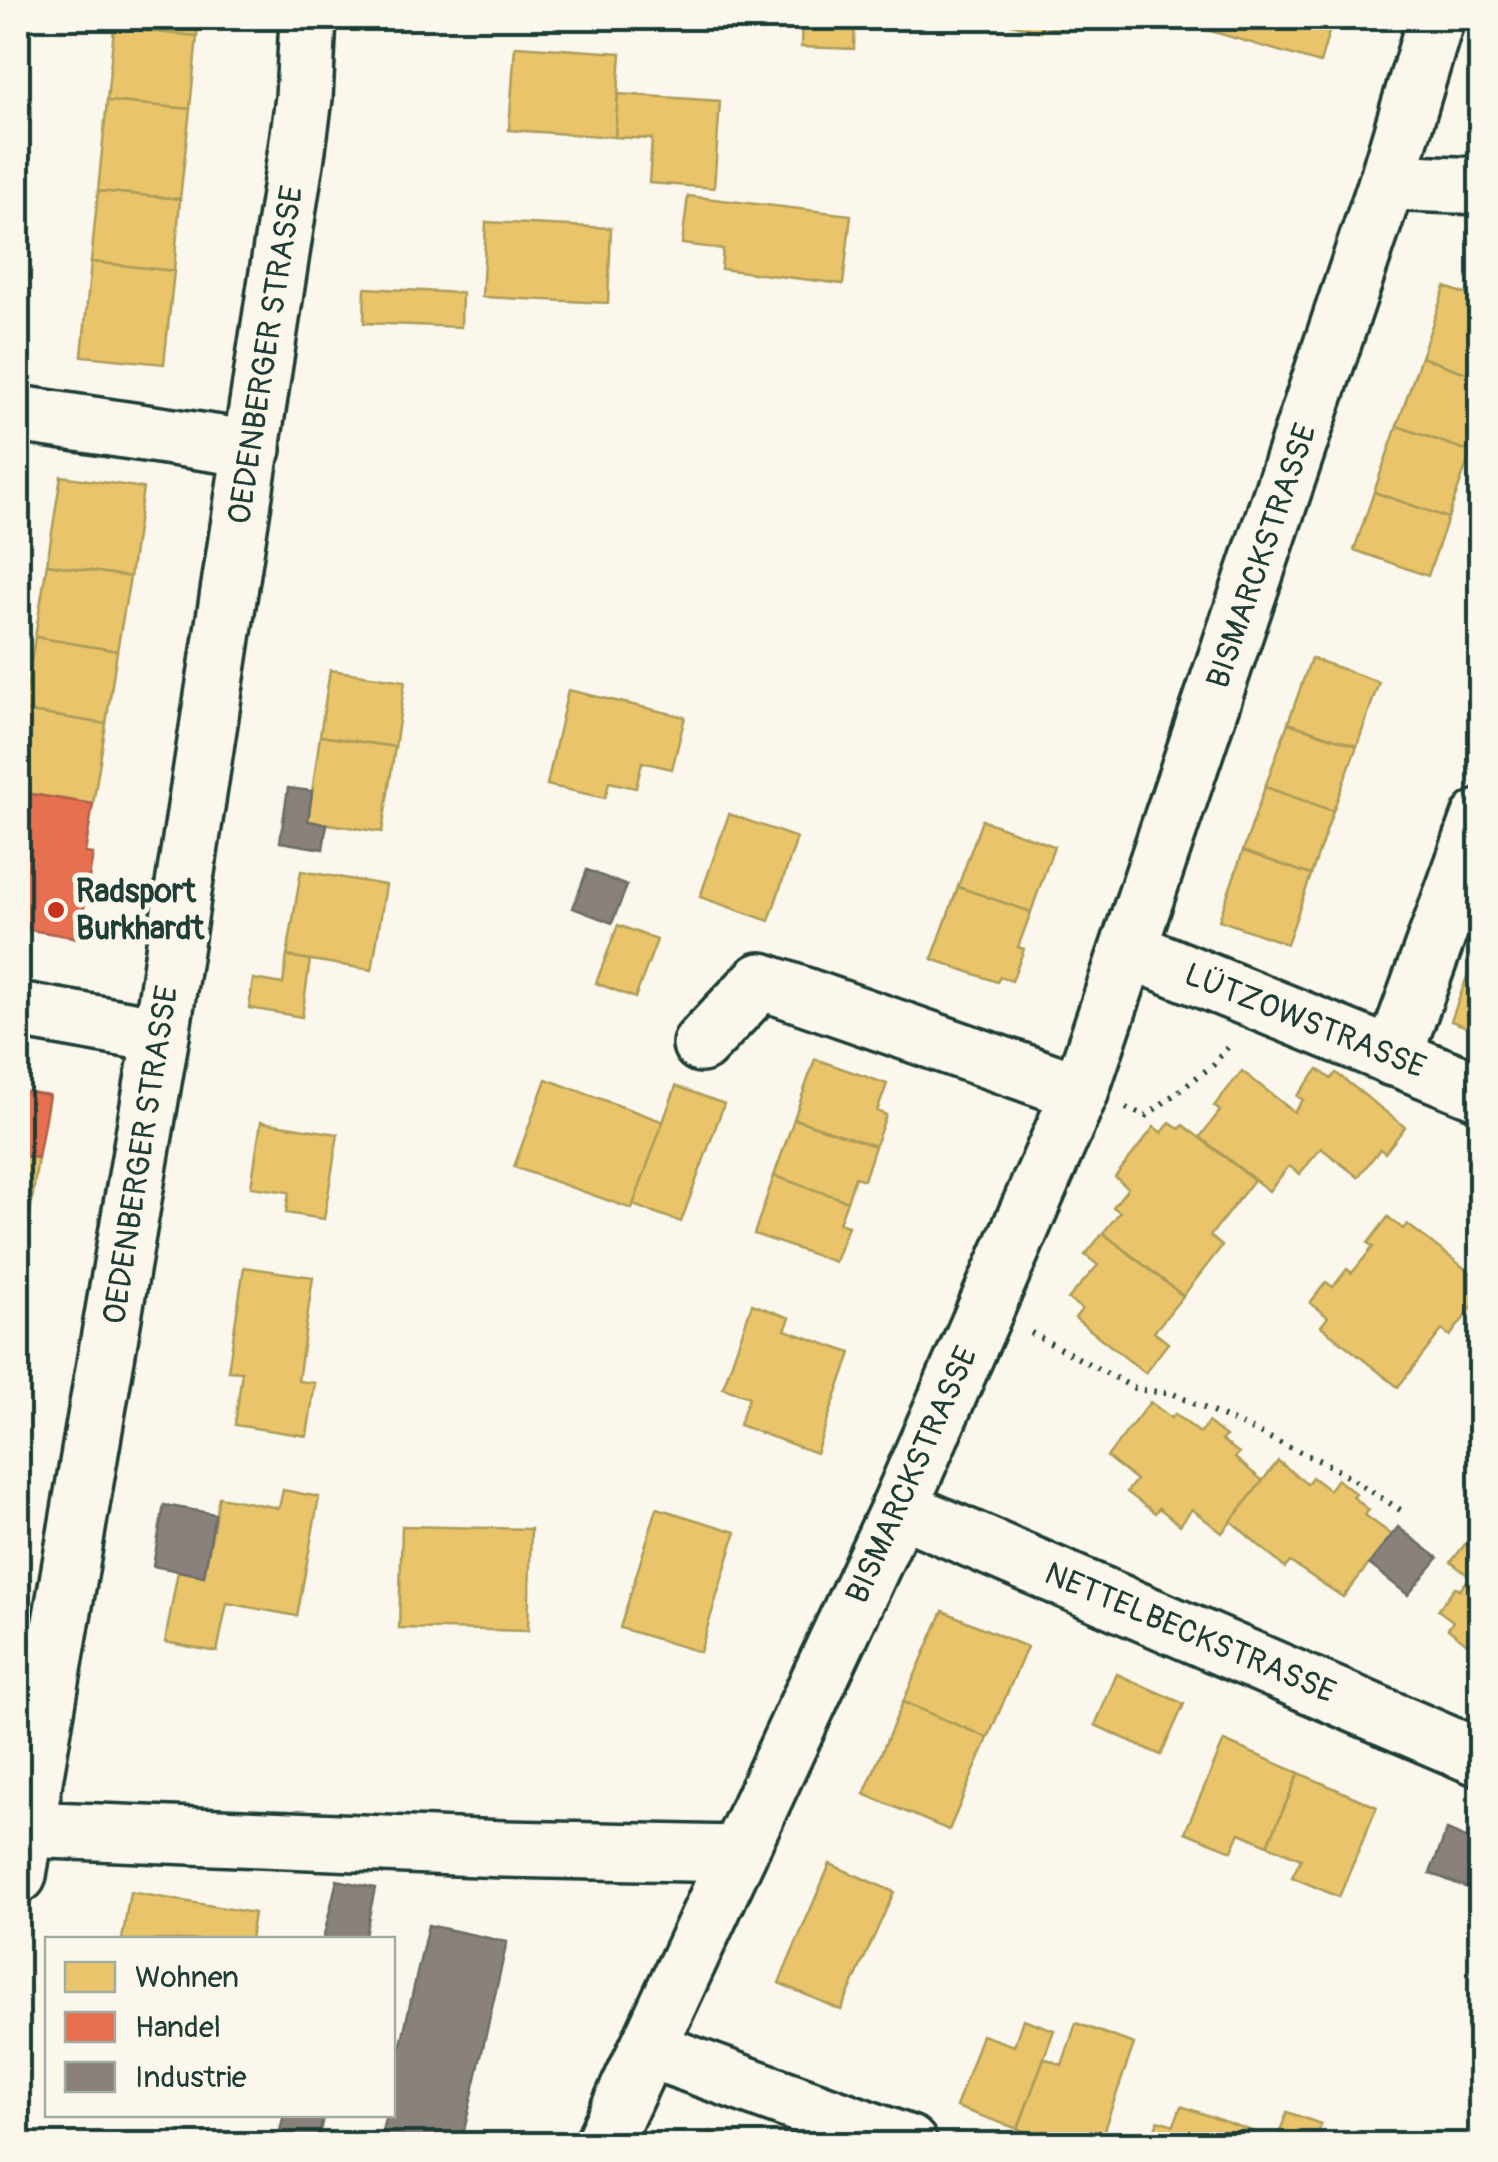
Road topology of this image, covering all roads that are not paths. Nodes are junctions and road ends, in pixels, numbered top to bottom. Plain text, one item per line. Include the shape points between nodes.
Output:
1 (308, 18) edge
2 (1436, 18) edge
3 (1387, 182) junction
4 (1480, 186) edge
5 (18, 414) edge
6 (253, 449) junction
7 (1480, 818) edge
8 (1130, 950) junction
9 (18, 1010) edge
10 (161, 1035) junction
11 (701, 1044) dead end
12 (1393, 1058) junction
13 (1080, 1092) junction
14 (1480, 1092) edge
15 (899, 1508) junction
16 (1480, 1758) edge
17 (21, 1852) edge
18 (736, 1854) junction
19 (648, 2049) junction
20 (603, 2144) edge
21 (909, 2144) edge

1 - 6 street, OEDENBERGER STRASSE via 304,98
2 - 3 street, BISMARCKSTRASSE
3 - 4 street
3 - 8 street, BISMARCKSTRASSE
5 - 6 street
6 - 10 street, OEDENBERGER STRASSE
7 - 12 street
8 - 12 street, LÜTZOWSTRASSE
8 - 13 street, BISMARCKSTRASSE
9 - 10 street
10 - 17 street, OEDENBERGER STRASSE
11 - 13 street via 761,982
12 - 14 street, LÜTZOWSTRASSE
13 - 15 street, BISMARCKSTRASSE
15 - 16 street, NETTELBECKSTRASSE
15 - 18 street, BISMARCKSTRASSE
17 - 18 street
18 - 19 street, BISMARCKSTRASSE
19 - 20 street, BISMARCKSTRASSE
19 - 21 street

